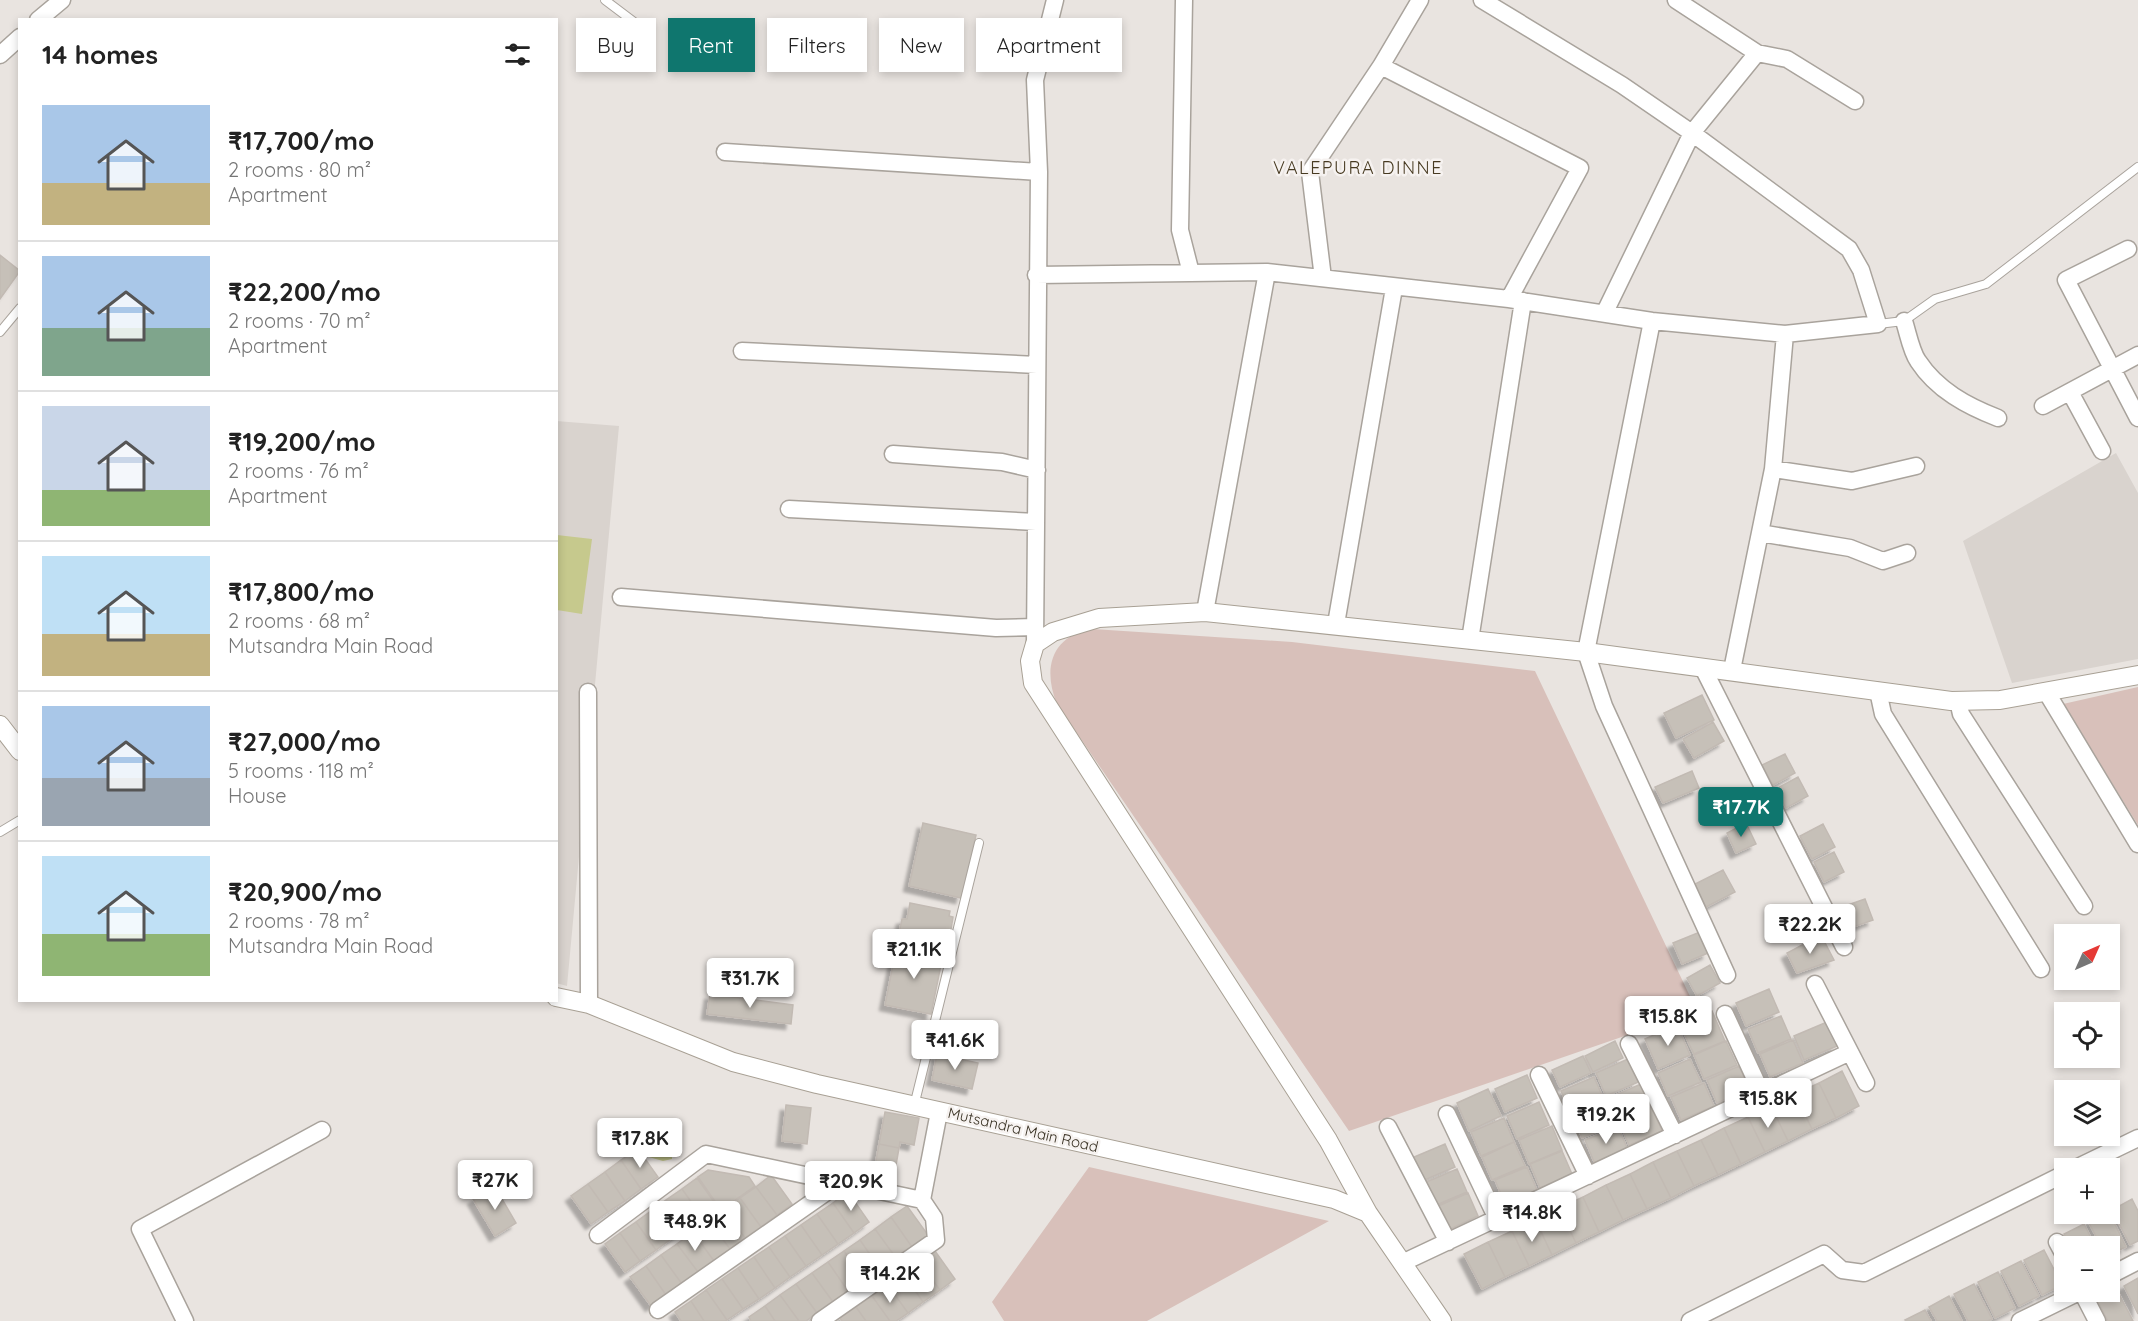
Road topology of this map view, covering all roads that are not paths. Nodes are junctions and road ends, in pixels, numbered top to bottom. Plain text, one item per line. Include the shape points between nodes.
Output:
1 (62, 0) edge
2 (605, 0) edge
3 (1054, 0) edge
4 (1184, 0) edge
5 (1420, 0) edge
6 (1482, 0) edge
7 (1686, 2) edge
8 (40, 18) edge
9 (629, 18) edge
10 (18, 39) edge
11 (1757, 53) junction
12 (0, 55) edge
13 (1382, 66) junction
14 (1855, 101) dead end
15 (1692, 133) junction
16 (725, 152) dead end
17 (2138, 167) edge
18 (1039, 172) junction
19 (2128, 249) dead end
20 (1267, 272) junction
21 (1191, 273) junction
22 (1036, 275) junction
23 (1323, 278) junction
24 (1394, 288) junction
25 (1516, 300) junction
26 (18, 310) edge
27 (1605, 312) junction
28 (1652, 321) junction
29 (1904, 321) junction
30 (1878, 324) junction
31 (0, 332) edge
32 (1785, 334) junction
33 (742, 351) dead end
34 (2138, 355) edge
35 (1037, 365) junction
36 (2112, 369) junction
37 (2070, 392) junction
38 (2043, 406) dead end
39 (1998, 418) dead end
40 (2138, 418) edge
41 (2103, 451) dead end
42 (893, 454) dead end
43 (1916, 466) dead end
44 (1037, 470) junction
45 (1773, 470) junction
46 (789, 509) dead end
47 (1036, 522) junction
48 (1760, 533) junction
49 (1907, 553) dead end
50 (621, 597) dead end
51 (1205, 612) junction
52 (1336, 624) junction
53 (1035, 635) junction
54 (1470, 640) junction
55 (1586, 652) junction
56 (1703, 668) junction
57 (1732, 670) junction
58 (2138, 675) edge
59 (1878, 691) junction
60 (588, 692) dead end
61 (2047, 693) junction
62 (1958, 701) junction
63 (0, 725) edge
64 (18, 748) edge
65 (18, 821) edge
66 (0, 832) edge
67 (979, 843) dead end
68 (2138, 844) edge
69 (2084, 906) dead end
70 (1844, 947) dead end
71 (2041, 969) dead end
72 (1727, 975) dead end
73 (1815, 984) dead end
74 (558, 997) edge
75 (589, 1004) junction
76 (1725, 1014) dead end
77 (1629, 1044) dead end
78 (1850, 1052) junction
79 (1539, 1075) dead end
80 (1866, 1083) dead end
81 (1762, 1094) junction
82 (914, 1106) junction
83 (939, 1112) junction
84 (1447, 1114) dead end
85 (1388, 1127) dead end
86 (322, 1130) dead end
87 (1675, 1135) junction
88 (2138, 1138) edge
89 (2097, 1158) edge
90 (1588, 1176) junction
91 (2054, 1179) edge
92 (841, 1182) junction
93 (922, 1200) junction
94 (1368, 1213) junction
95 (1497, 1218) junction
96 (598, 1234) dead end
97 (1448, 1242) junction
98 (2138, 1261) edge
99 (1402, 1263) junction
100 (2120, 1270) edge
101 (2059, 1302) edge
102 (2086, 1302) edge
103 (658, 1310) dead end
104 (185, 1321) edge
105 (820, 1321) edge
106 (1442, 1321) edge
107 (1690, 1321) edge
108 (2020, 1321) edge
109 (2097, 1321) edge

1 - 8 street
2 - 9 lane
3 - 18 street via 1035,80
4 - 21 street via 1180,230
5 - 13 street
6 - 15 street
7 - 11 street
10 - 12 street
11 - 14 street via 1787,59
11 - 15 street
13 - 23 street via 1310,172
13 - 25 street via 1580,168
15 - 27 street
15 - 30 street via 1849,249 1861,270
16 - 18 street
17 - 29 lane via 1986,284 1935,299
18 - 22 street
19 - 36 street via 2066,280
20 - 21 street
20 - 23 street
20 - 51 street
21 - 22 street
22 - 35 street
23 - 24 street
24 - 25 street
24 - 52 street
25 - 27 street
25 - 54 street
26 - 31 lane
27 - 28 street
28 - 32 street
28 - 55 street
29 - 30 lane
29 - 39 street via 1917,360 1938,385 1968,406
30 - 32 street
32 - 45 street
33 - 35 street
34 - 36 street
35 - 44 street
36 - 37 street
36 - 40 street
37 - 38 street
37 - 41 street
42 - 44 street via 1002,462
43 - 45 street via 1852,481
44 - 47 street
45 - 48 street
46 - 47 street
47 - 53 street
48 - 49 street via 1850,548 1883,561
48 - 57 street
50 - 53 street via 996,628
51 - 52 street
51 - 53 street via 1099,618
52 - 54 street
53 - 94 street via 1030,661 1033,683 1328,1140
54 - 55 street
55 - 56 street
55 - 72 street via 1604,706
56 - 57 street
56 - 70 street
57 - 59 street
58 - 61 street
59 - 62 street
59 - 71 street via 1883,714
60 - 75 street
61 - 62 street
61 - 68 street
62 - 69 street via 1961,714
63 - 64 street
65 - 66 lane
67 - 82 lane
73 - 78 street
74 - 75 street, Mutsandra Main Road
75 - 82 street, Mutsandra Main Road via 733,1062
76 - 81 street
77 - 87 street
78 - 80 street
78 - 81 street
79 - 90 street
81 - 87 street
82 - 83 street, Mutsandra Main Road
83 - 93 street
83 - 94 street, Mutsandra Main Road via 1334,1199
84 - 95 street
85 - 97 street
86 - 104 street via 140,1229
87 - 90 street
88 - 89 street
90 - 95 street
91 - 107 street via 1864,1273 1842,1270 1824,1254
92 - 93 street
92 - 96 street via 706,1154
92 - 103 street
93 - 105 street via 934,1218 936,1240
94 - 99 street
95 - 97 street
97 - 99 street
98 - 100 street
99 - 106 street
101 - 108 street
102 - 109 street

